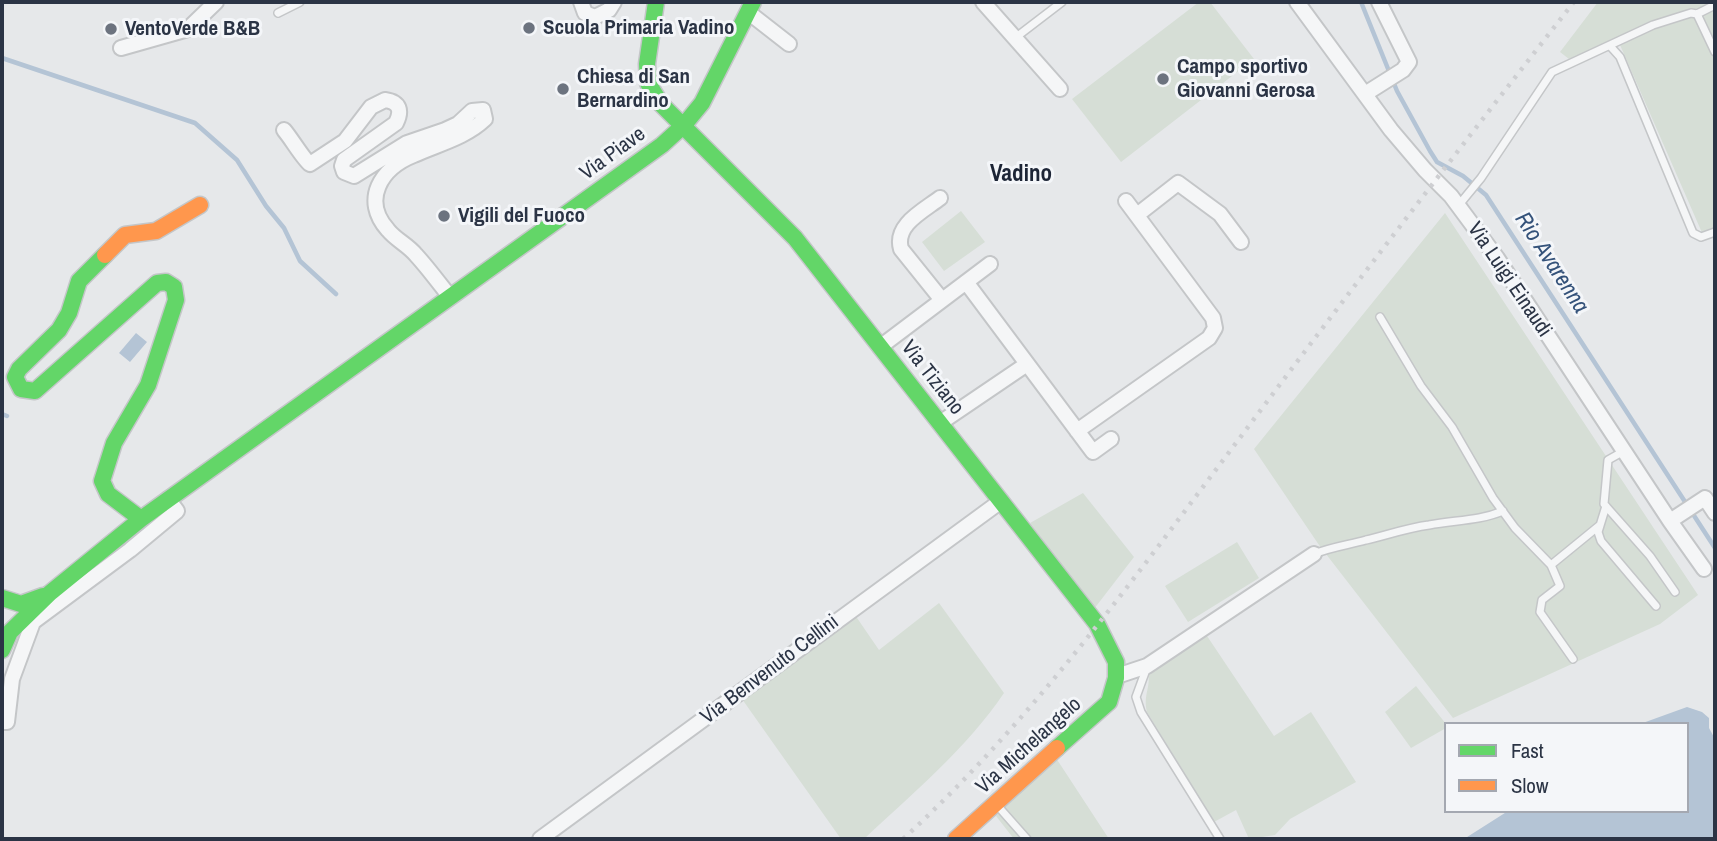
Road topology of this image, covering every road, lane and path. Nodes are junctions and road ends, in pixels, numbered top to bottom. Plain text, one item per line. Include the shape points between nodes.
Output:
1 (216, 2) edge
2 (300, 2) edge
3 (581, 2) edge
4 (614, 2) edge
5 (656, 2) edge
6 (984, 2) edge
7 (1062, 2) edge
8 (1297, 2) edge
9 (1379, 2) edge
10 (1715, 5) edge
11 (750, 7) edge
12 (278, 13) dead end
13 (1697, 14) junction
14 (1015, 38) junction
15 (789, 44) dead end
16 (1611, 47) junction
17 (121, 48) dead end
18 (1715, 52) edge
19 (1060, 89) dead end
20 (1369, 91) junction
21 (684, 125) junction
22 (284, 130) dead end
23 (940, 198) dead end
24 (1126, 201) dead end
25 (200, 205) dead end
26 (1458, 206) junction
27 (1137, 215) junction
28 (1715, 232) edge
29 (1241, 242) dead end
30 (990, 264) dead end
31 (966, 282) junction
32 (450, 297) junction
33 (942, 300) junction
34 (1380, 317) dead end
35 (880, 347) junction
36 (1027, 364) junction
37 (940, 423) junction
38 (1077, 431) junction
39 (1111, 439) dead end
40 (1624, 451) junction
41 (168, 499) junction
42 (1001, 501) junction
43 (1606, 506) junction
44 (1503, 511) junction
45 (1715, 513) edge
46 (141, 519) junction
47 (1670, 521) junction
48 (1600, 525) junction
49 (1314, 554) joint
50 (1551, 565) junction
51 (1704, 569) dead end
52 (1675, 592) dead end
53 (50, 593) junction
54 (2, 598) edge
55 (1656, 606) dead end
56 (2, 650) edge
57 (1573, 659) dead end
58 (1147, 666) junction
59 (1117, 676) junction
60 (2, 722) edge
61 (995, 803) junction
62 (540, 839) edge
63 (956, 839) edge
64 (1027, 839) edge
65 (1220, 839) edge

1 - 17 street via 188,29
2 - 12 lane
3 - 4 street via 585,13 594,17
5 - 21 street, Via Tiziano via 648,83 661,104
6 - 14 street
7 - 14 lane
8 - 20 street, Via Luigi Einaudi
9 - 20 street via 1409,62 1404,70
10 - 13 lane
11 - 15 street
11 - 21 street, Via Piave via 702,103
13 - 16 lane via 1653,25
13 - 18 lane
14 - 19 street
16 - 26 lane via 1552,72
16 - 28 lane via 1620,57 1693,233 1702,237
20 - 26 street, Via Luigi Einaudi via 1424,170
21 - 32 street, Via Piave
21 - 35 street, Via Tiziano via 796,238
22 - 32 street via 310,164 345,141 371,107 385,100 396,104 400,109 396,123 344,160 344,172 354,176 407,143 445,131 472,111 482,110 485,119 480,124 398,163 374,195 374,208 387,230 414,252
23 - 33 street via 902,229 898,239
24 - 27 street
25 - 46 street via 156,231 125,235 79,281 59,330 15,377 21,389 35,391 157,283 174,286 176,300 148,385 114,443 102,481 108,494
26 - 40 street, Via Luigi Einaudi
27 - 29 street via 1178,183 1220,214
27 - 38 street via 1216,328 1209,338
30 - 31 street
31 - 33 street
31 - 36 street
32 - 41 street, Via Piave
33 - 35 street
34 - 44 lane
35 - 37 street, Via Tiziano
36 - 37 street
36 - 38 street
37 - 42 street, Via Tiziano
38 - 39 street via 1093,452
40 - 43 lane via 1608,460
40 - 47 street, Via Luigi Einaudi
41 - 46 street, Via Piave
41 - 60 street via 177,510 33,622 12,679 7,722
42 - 59 street, Via Tiziano via 1097,624 1117,657
42 - 62 street, Via Benvenuto Cellini
43 - 48 lane
43 - 52 lane
44 - 49 lane via 1475,520 1429,524
44 - 50 lane
45 - 47 street via 1705,498
46 - 53 street, Via Piave
47 - 51 street, Via Luigi Einaudi
48 - 50 lane
48 - 55 lane via 1601,541
49 - 58 street
50 - 57 lane via 1560,586 1542,600 1540,612
53 - 54 street via 20,604
53 - 56 street, Via Piave via 10,632
58 - 59 street
58 - 65 lane via 1136,697 1141,712
59 - 61 street, Via Michelangelo via 1109,702
61 - 63 street, Via Michelangelo
61 - 64 lane

